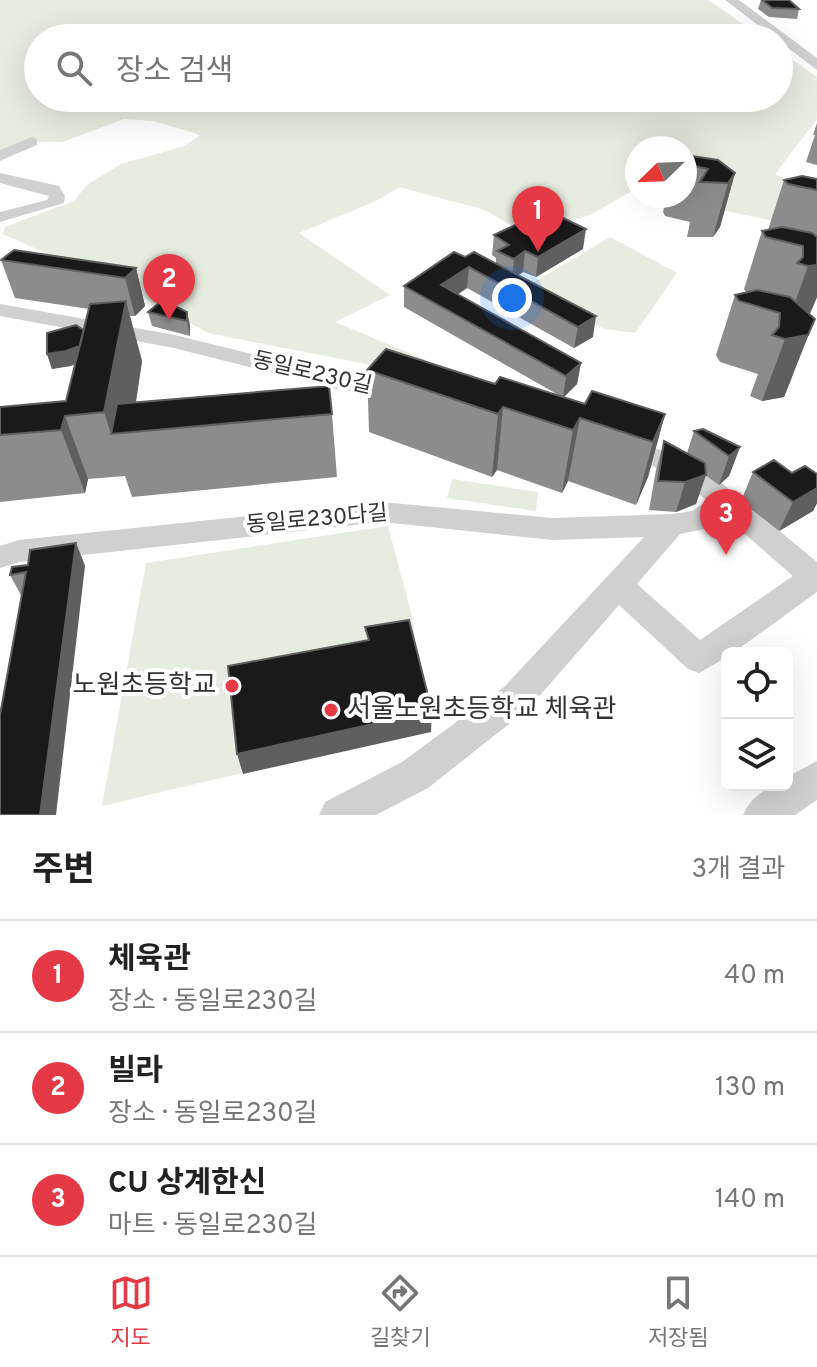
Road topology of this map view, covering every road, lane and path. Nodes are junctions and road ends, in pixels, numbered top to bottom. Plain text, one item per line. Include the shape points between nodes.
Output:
1 (731, 0) edge
2 (763, 24) edge
3 (793, 47) edge
4 (817, 65) edge
5 (32, 142) dead end
6 (0, 156) edge
7 (0, 178) edge
8 (0, 217) edge
9 (0, 310) edge
10 (419, 396) edge
11 (596, 439) edge
12 (726, 502) junction
13 (672, 525) junction
14 (0, 557) edge
15 (816, 578) edge
16 (618, 585) junction
17 (817, 779) edge
18 (338, 815) edge
19 (762, 815) edge

1 - 2 street
3 - 4 street
5 - 6 street
7 - 8 street via 53,190 57,196 55,203
9 - 10 street, 동일로230길
11 - 12 street via 685,467
12 - 13 street, 동일로230다길 via 699,521
12 - 15 street
13 - 14 street, 동일로230다길 via 552,529 382,512
13 - 16 street
15 - 16 street via 699,659
16 - 18 street via 516,698 415,775
17 - 19 street

